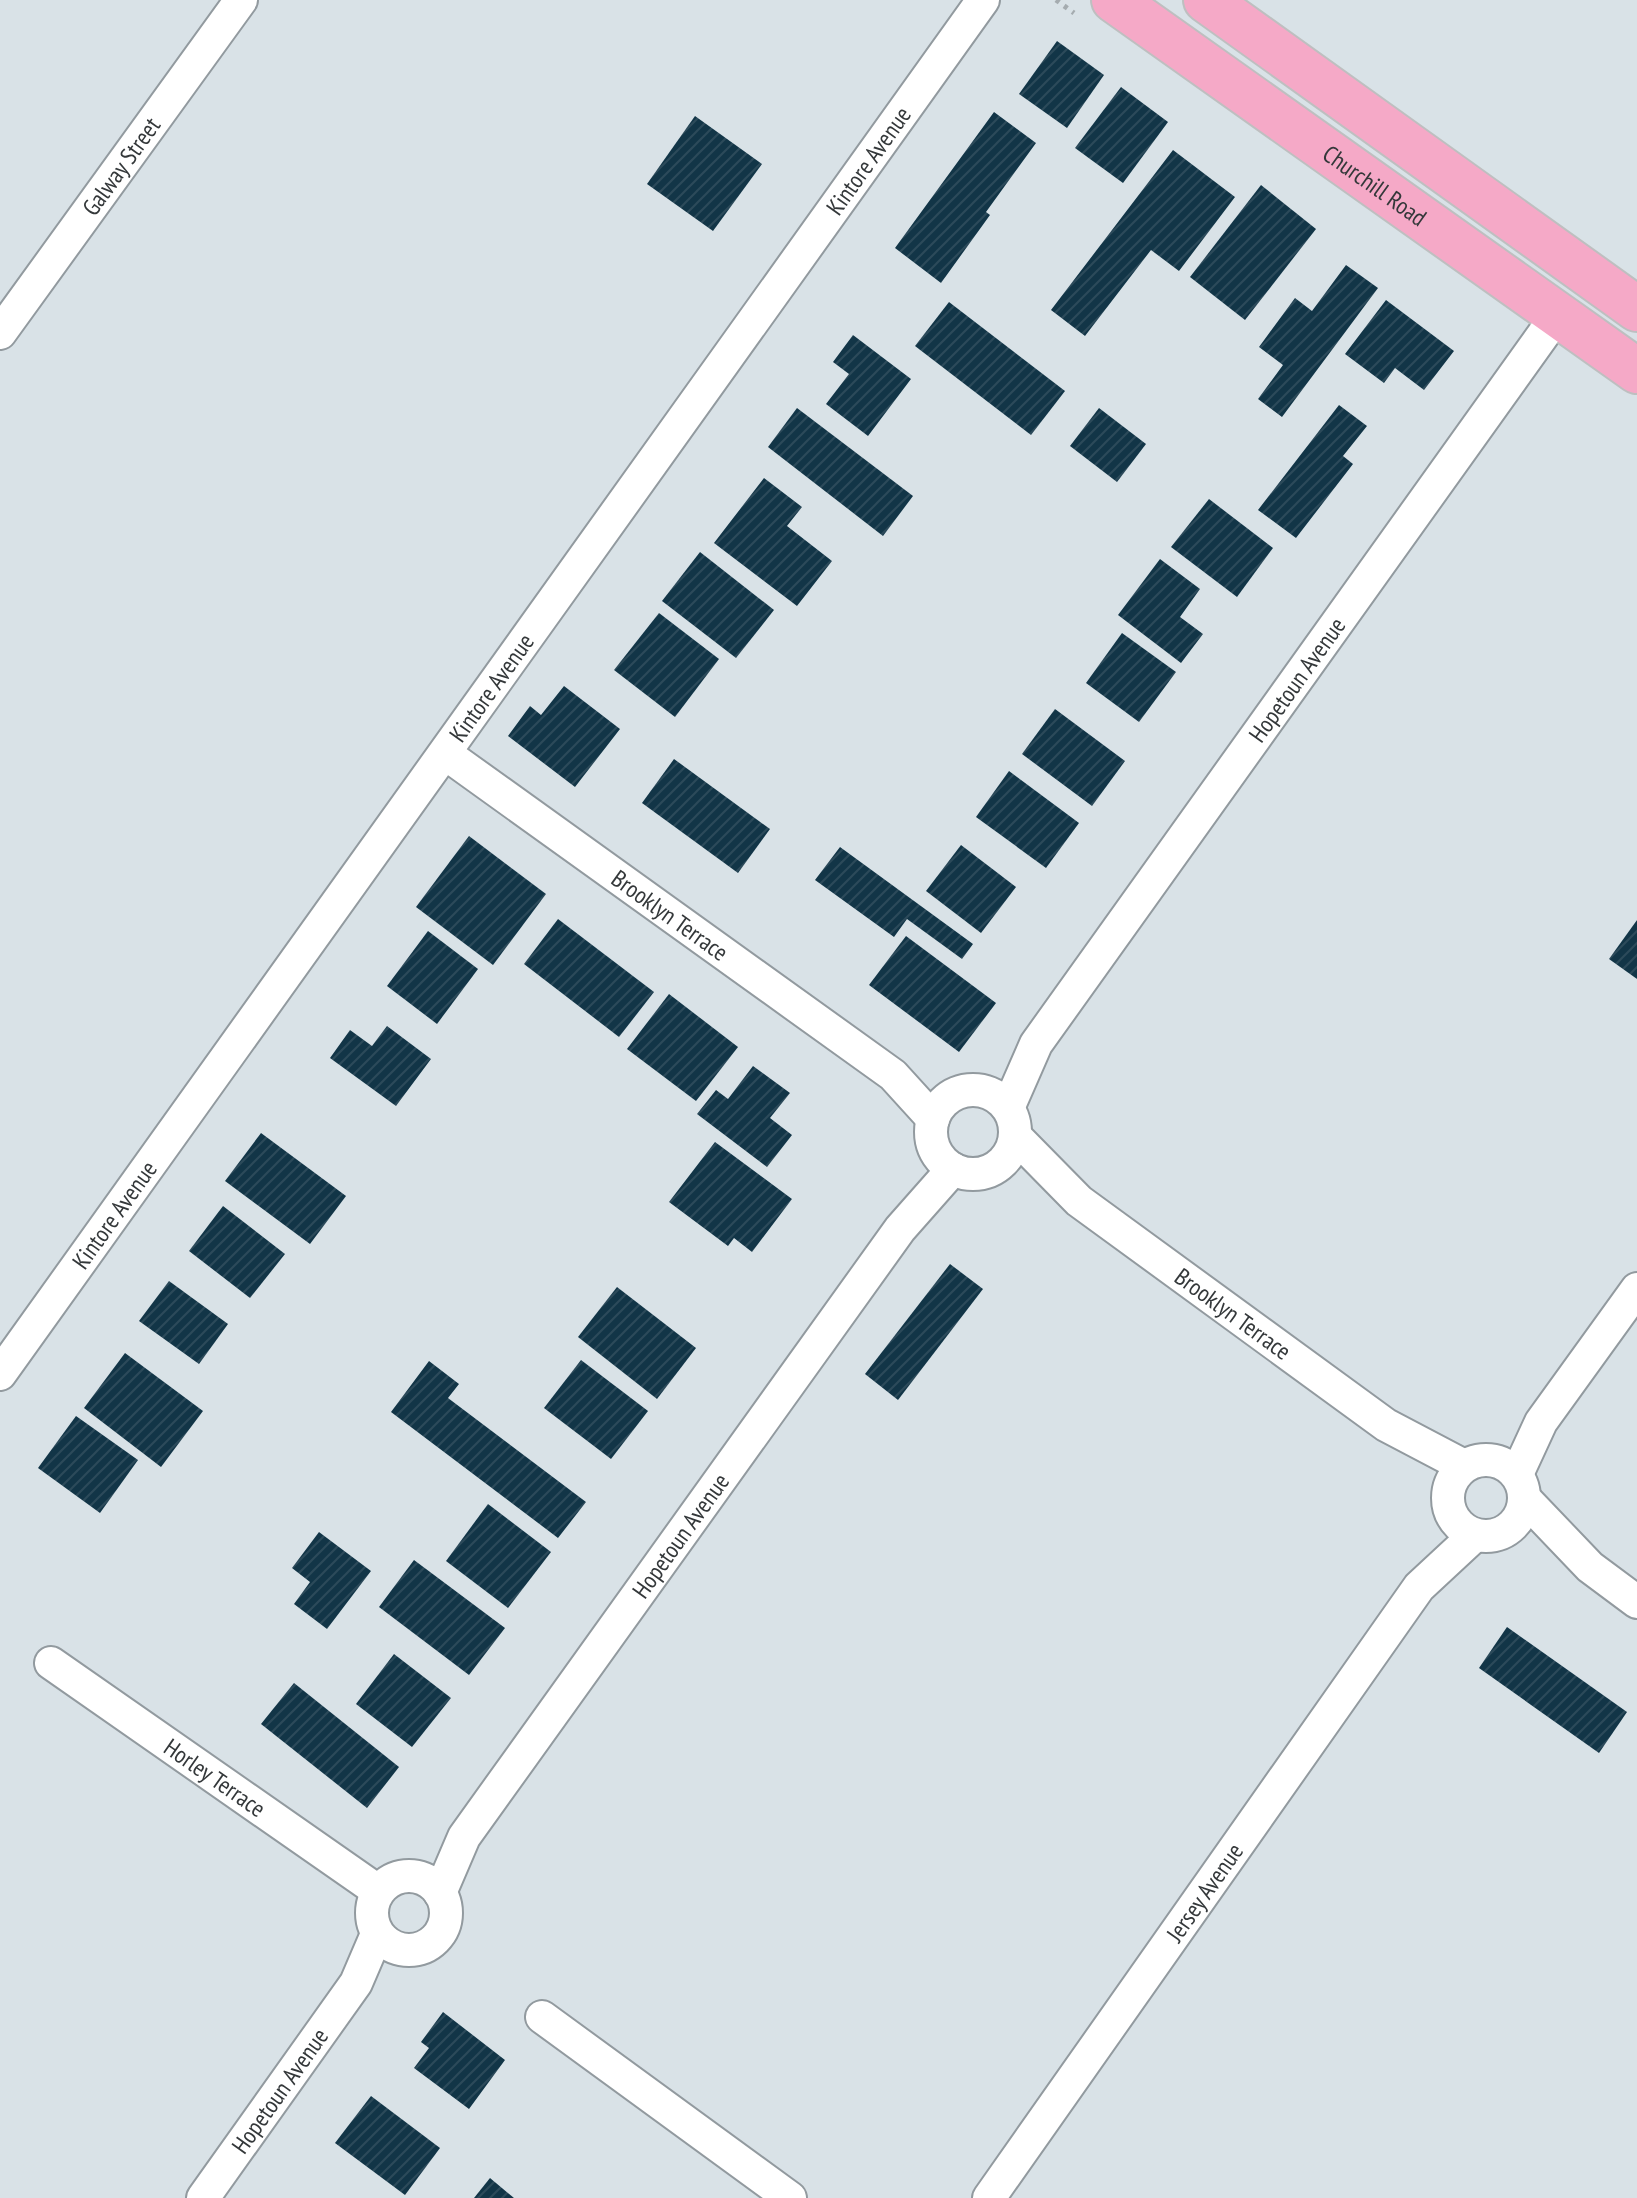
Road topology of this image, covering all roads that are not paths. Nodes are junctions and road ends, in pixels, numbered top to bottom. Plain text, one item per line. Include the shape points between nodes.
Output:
1 (241, 0) edge
2 (983, 0) edge
3 (1114, 0) edge
4 (1206, 0) edge
5 (1637, 309) edge
6 (1558, 314) junction
7 (0, 333) edge
8 (1637, 371) edge
9 (446, 754) junction
10 (1036, 1044) junction
11 (1011, 1122) junction
12 (950, 1124) junction
13 (997, 1167) junction
14 (1079, 1201) junction
15 (1637, 1289) edge
16 (0, 1374) edge
17 (1386, 1425) junction
18 (1499, 1475) junction
19 (1448, 1500) junction
20 (1510, 1529) junction
21 (1475, 1535) junction
22 (1590, 1567) junction
23 (1419, 1587) junction
24 (1637, 1602) edge
25 (51, 1663) dead end
26 (429, 1885) junction
27 (378, 1891) junction
28 (389, 1942) junction
29 (542, 2017) dead end
30 (203, 2198) edge
31 (790, 2198) edge
32 (989, 2198) edge

1 - 7 street, Galway Street
2 - 9 street, Kintore Avenue
3 - 6 main road, Churchill Road
4 - 5 main road, Churchill Road
6 - 8 main road, Churchill Road
6 - 10 street, Hopetoun Avenue
9 - 12 street, Brooklyn Terrace via 893,1075
9 - 16 street, Kintore Avenue
10 - 11 street, Hopetoun Avenue
10 - 12 street, Hopetoun Avenue
11 - 12 street, Brooklyn Terrace via 997,1097
11 - 13 street, Hopetoun Avenue via 1012,1150
11 - 14 street, Brooklyn Terrace
12 - 13 street via 969,1174
12 - 26 street, Hopetoun Avenue via 900,1229
13 - 14 street, Brooklyn Terrace
14 - 17 street, Brooklyn Terrace
15 - 18 street
17 - 18 street, Brooklyn Terrace
17 - 19 street, Brooklyn Terrace
18 - 19 street via 1455,1476
18 - 20 street via 1518,1519
18 - 22 street, Brooklyn Terrace
19 - 21 street via 1454,1520
19 - 23 street, Jersey Avenue
20 - 21 street
20 - 22 street, Brooklyn Terrace
21 - 23 street, Jersey Avenue
22 - 24 street, Brooklyn Terrace
23 - 32 street, Jersey Avenue
25 - 27 street, Horley Terrace
26 - 27 street via 402,1876
26 - 28 street via 446,1921 440,1934 416,1950
27 - 28 street via 372,1919
28 - 30 street, Hopetoun Avenue
29 - 31 street

